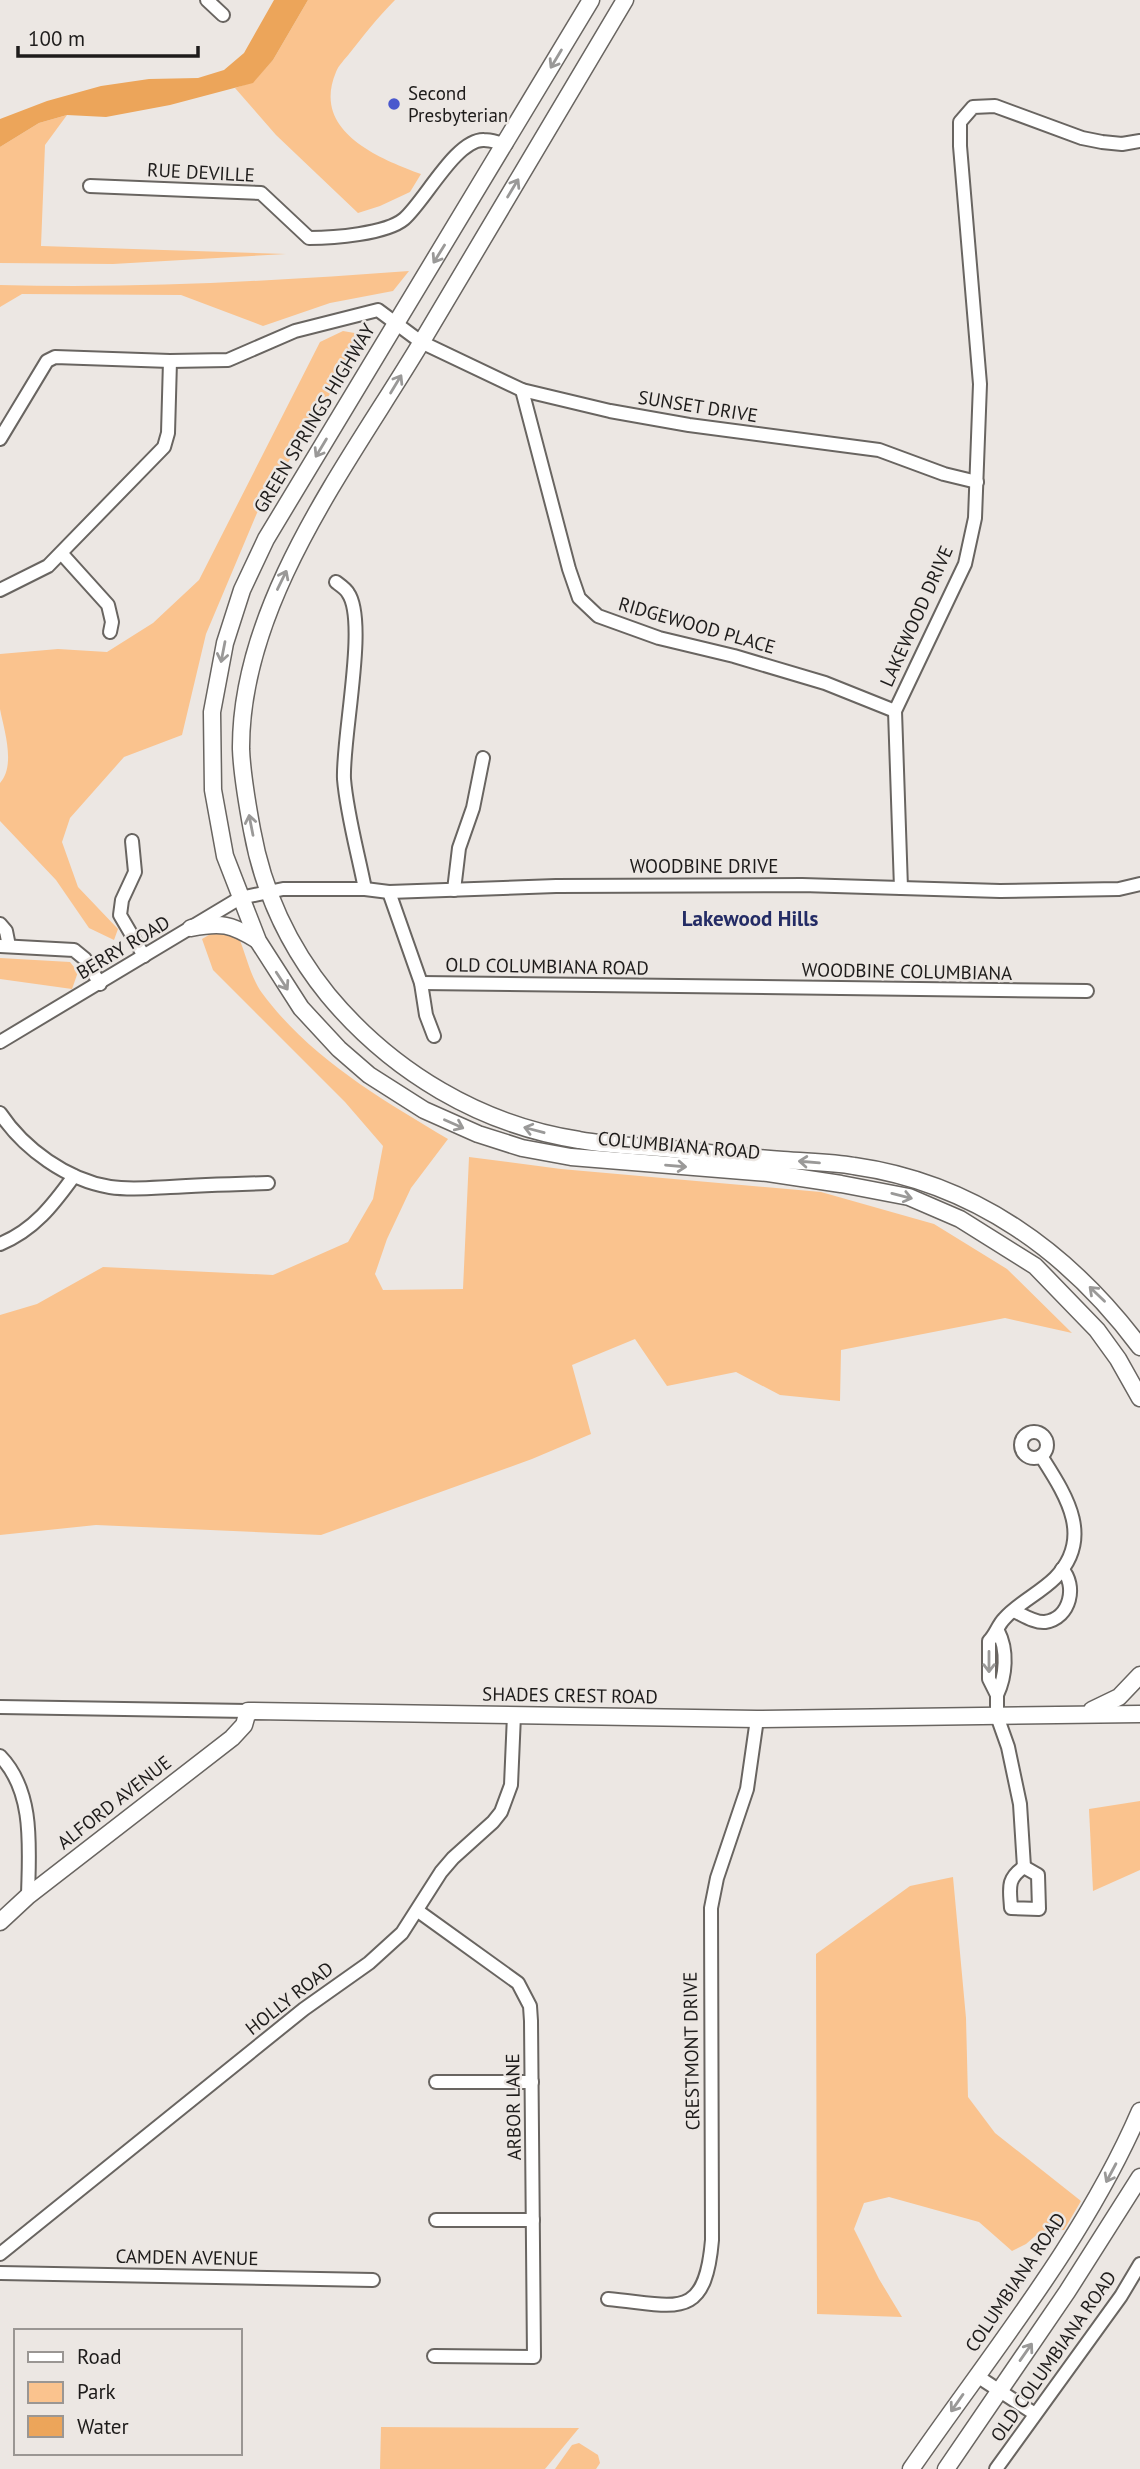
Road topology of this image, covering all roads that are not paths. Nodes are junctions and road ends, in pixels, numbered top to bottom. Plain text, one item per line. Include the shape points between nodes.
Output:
1 (207, 0) edge
2 (591, 0) edge
3 (625, 0) edge
4 (223, 15) dead end
5 (1140, 141) edge
6 (506, 144) junction
7 (90, 186) dead end
8 (395, 323) junction
9 (421, 342) junction
10 (170, 361) junction
11 (522, 390) junction
12 (0, 439) edge
13 (977, 482) junction
14 (62, 554) junction
15 (336, 582) dead end
16 (0, 590) edge
17 (110, 632) dead end
18 (895, 710) junction
19 (483, 758) dead end
20 (132, 841) dead end
21 (1140, 884) edge
22 (901, 888) junction
23 (365, 889) junction
24 (454, 890) junction
25 (268, 891) junction
26 (389, 892) junction
27 (240, 898) junction
28 (0, 924) edge
29 (191, 928) junction
30 (258, 941) junction
31 (5, 946) edge
32 (144, 956) junction
33 (421, 983) junction
34 (100, 984) junction
35 (727, 988) joint
36 (1087, 991) dead end
37 (434, 1036) dead end
38 (0, 1042) edge
39 (0, 1113) edge
40 (578, 1140) junction
41 (576, 1157) junction
42 (74, 1177) junction
43 (268, 1183) dead end
44 (0, 1244) edge
45 (1140, 1347) edge
46 (1140, 1398) edge
47 (1041, 1456) dead end
48 (1062, 1569) junction
49 (1014, 1611) junction
50 (1140, 1675) edge
51 (0, 1707) edge
52 (248, 1712) junction
53 (1083, 1714) junction
54 (1140, 1714) edge
55 (513, 1715) junction
56 (997, 1716) junction
57 (757, 1719) junction
58 (0, 1756) edge
59 (1024, 1867) dead end
60 (28, 1896) junction
61 (418, 1911) junction
62 (0, 1922) edge
63 (436, 2082) dead end
64 (532, 2082) junction
65 (1140, 2111) edge
66 (1140, 2177) edge
67 (436, 2220) dead end
68 (533, 2220) junction
69 (0, 2254) edge
70 (1140, 2264) edge
71 (0, 2273) edge
72 (373, 2280) dead end
73 (608, 2299) dead end
74 (434, 2356) dead end
75 (977, 2376) junction
76 (1000, 2389) junction
77 (1035, 2414) junction
78 (911, 2469) edge
79 (946, 2469) edge
80 (996, 2469) edge

1 - 4 street
2 -> 6 main road, GREEN SPRINGS HIGHWAY
9 -> 3 main road
5 - 13 street, LAKEWOOD DRIVE via 1092,140 995,106 973,107 960,122 980,384
6 - 7 street, RUE DEVILLE via 482,139 460,151 405,218 390,228 325,238 309,238 261,193
6 -> 8 main road, GREEN SPRINGS HIGHWAY
8 - 9 street, SUNSET DRIVE
8 - 10 street, SUNSET DRIVE via 378,310 295,331 228,360
8 -> 27 main road, GREEN SPRINGS HIGHWAY via 266,539 242,590 225,643 212,712 214,790 225,856
9 - 11 street, SUNSET DRIVE
25 -> 9 main road via 243,785 241,745 247,689 270,606 314,516
10 - 12 street via 55,357 47,361
10 - 14 street via 169,433 164,447
11 - 13 street, SUNSET DRIVE via 648,418 879,450
11 - 18 street, RIDGEWOOD PLACE via 569,569 579,598 598,616 659,638 825,683
13 - 18 street, LAKEWOOD DRIVE via 965,564
14 - 16 street
14 - 17 street via 108,605
15 - 23 street via 349,593 355,611 345,782
18 - 22 street, LAKEWOOD DRIVE
19 - 24 street via 459,848
20 - 32 street via 135,872 120,915
21 - 22 street, WOODBINE DRIVE via 1119,889 1000,891
22 - 24 street, WOODBINE DRIVE via 556,886
23 - 25 street, WOODBINE DRIVE
23 - 26 street, WOODBINE DRIVE
24 - 26 street, WOODBINE DRIVE
25 - 27 street, BERRY ROAD
40 -> 25 main road, COLUMBIANA ROAD via 476,1110 438,1090 388,1054 315,978 288,937
26 - 33 street, OLD COLUMBIANA ROAD
27 - 29 street, BERRY ROAD
27 - 30 main road, COLUMBIANA ROAD
28 - 31 street via 6,931
29 - 30 main road via 226,924
29 - 32 street, BERRY ROAD
30 -> 41 main road, COLUMBIANA ROAD via 286,988 320,1029 387,1087 478,1134 522,1148
31 - 34 street via 74,950
32 - 34 street, BERRY ROAD
33 - 35 street, OLD COLUMBIANA ROAD
33 - 37 street
34 - 38 street, BERRY ROAD
35 - 36 street, WOODBINE COLUMBIANA
39 - 42 street via 36,1152
40 - 41 main road
45 -> 40 main road, COLUMBIANA ROAD via 1111,1308 1058,1256 981,1205 909,1177 855,1166
41 -> 46 main road, COLUMBIANA ROAD via 768,1173 922,1202 960,1219 1035,1266 1097,1330
42 - 43 street via 133,1188
42 - 44 street via 50,1210 19,1236
47 - 48 street via 1073,1511 1072,1544
48 - 49 street
48 - 49 street via 1071,1595 1058,1616 1046,1622
49 - 56 street via 989,1641 989,1679 997,1695
50 - 53 main road via 1119,1697
51 - 52 street, SHADES CREST ROAD
52 - 55 main road, SHADES CREST ROAD
52 - 60 main road, ALFORD AVENUE via 232,1738
53 - 54 main road, SHADES CREST ROAD
53 - 56 main road, SHADES CREST ROAD
55 - 57 main road, SHADES CREST ROAD
55 - 61 street, HOLLY ROAD via 511,1784 501,1812 441,1872
56 - 57 main road, SHADES CREST ROAD
56 - 59 street via 1020,1804
57 - 73 street, CRESTMONT DRIVE via 747,1789 710,1908 712,2240 707,2276 698,2295 686,2302
58 - 60 street via 22,1791 28,1825
60 - 62 main road, ALFORD AVENUE
61 - 64 street, ARBOR LANE via 518,1983 530,2006
61 - 69 street, HOLLY ROAD via 377,1956 304,2009
63 - 64 street
64 - 68 street, ARBOR LANE
65 -> 75 main road, COLUMBIANA ROAD via 1102,2190
76 -> 66 main road
67 - 68 street
68 - 74 street, ARBOR LANE via 534,2357
70 - 77 street, OLD COLUMBIANA ROAD
71 - 72 street, CAMDEN AVENUE
75 - 76 street
75 -> 78 main road, COLUMBIANA ROAD
76 - 77 street
76 - 79 main road
77 - 80 street, OLD COLUMBIANA ROAD

